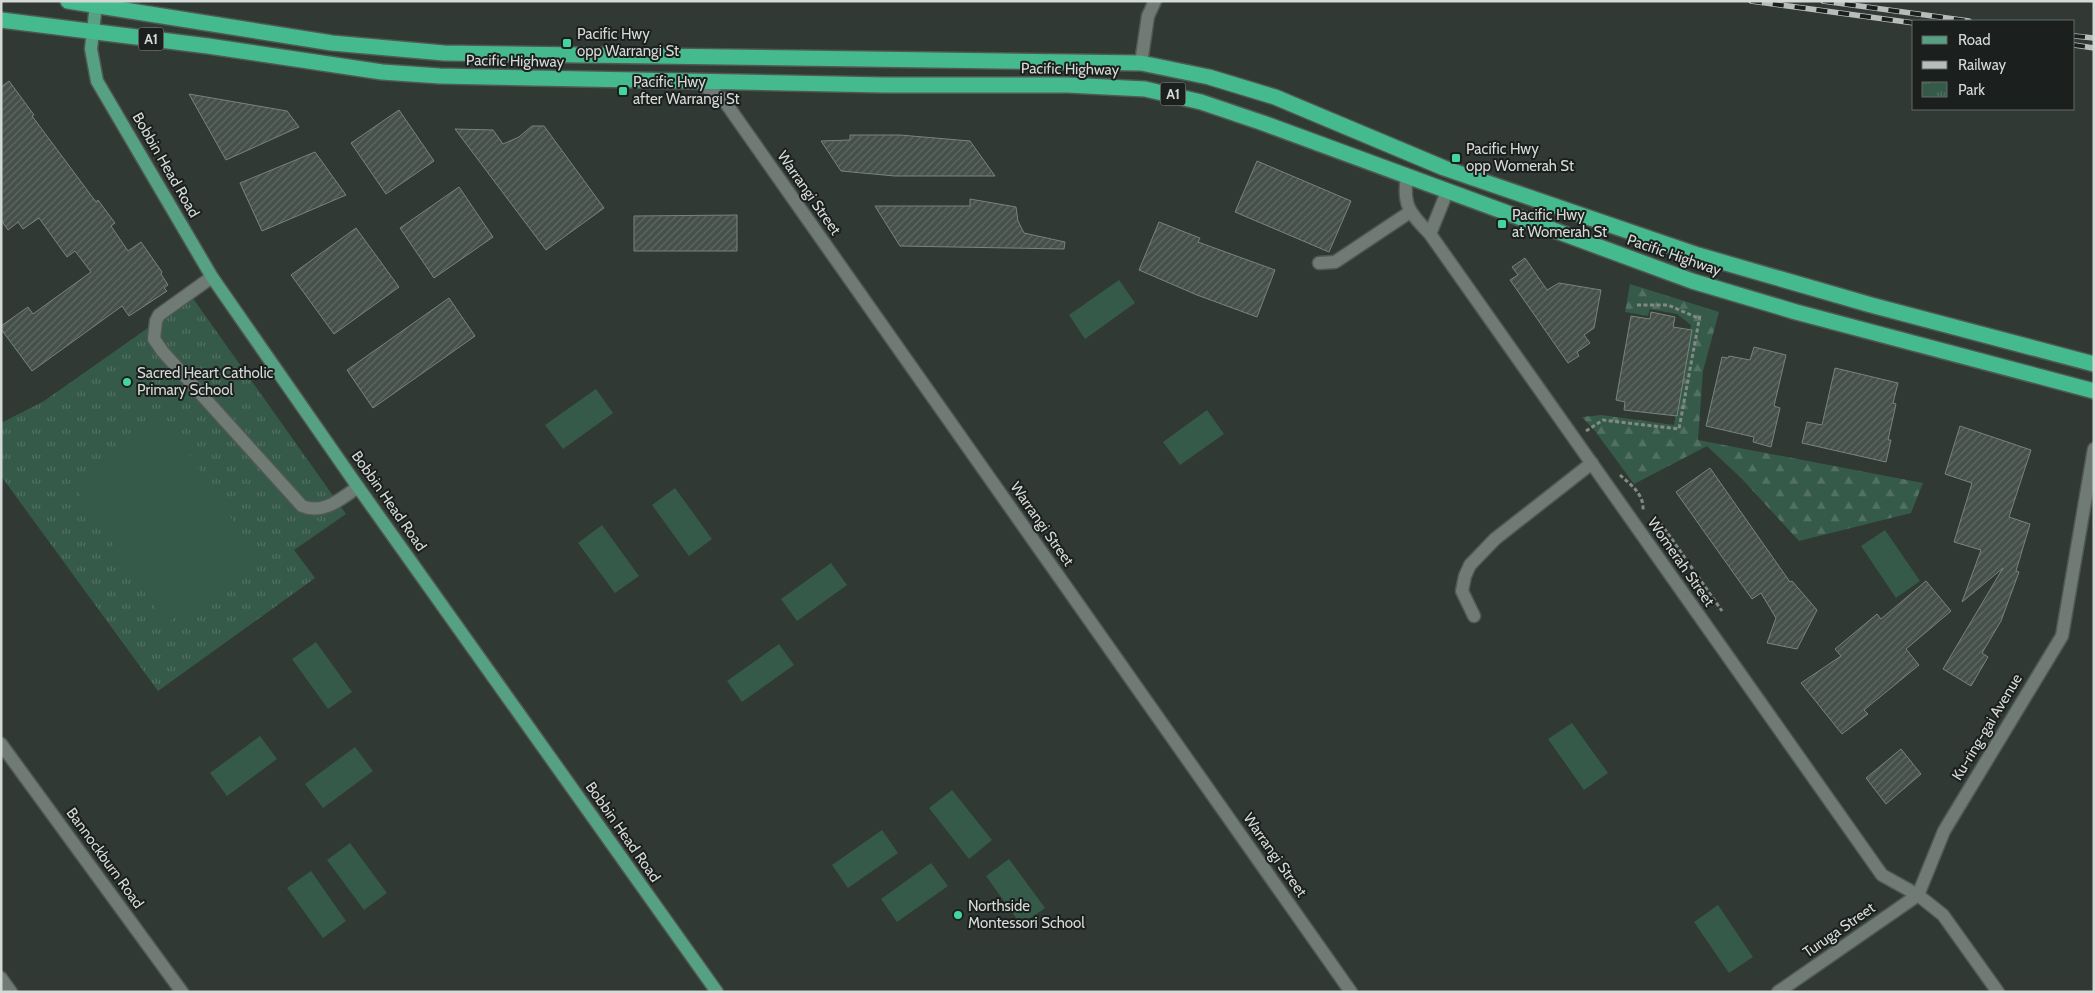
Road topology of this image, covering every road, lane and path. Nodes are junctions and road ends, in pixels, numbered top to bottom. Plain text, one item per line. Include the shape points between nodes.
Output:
1 (68, 1) edge
2 (1155, 1) edge
3 (96, 4) junction
4 (1, 20) edge
5 (93, 31) junction
6 (1141, 63) junction
7 (698, 82) junction
8 (1407, 176) junction
9 (1448, 192) junction
10 (1410, 212) junction
11 (1430, 234) junction
12 (1319, 264) dead end
13 (212, 277) junction
14 (1637, 306) dead end
15 (2094, 364) edge
16 (2094, 390) edge
17 (1585, 432) dead end
18 (2094, 450) edge
19 (1592, 463) junction
20 (358, 487) junction
21 (1474, 616) dead end
22 (1, 744) edge
23 (1918, 895) junction
24 (1, 978) edge
25 (11, 992) edge
26 (182, 992) edge
27 (716, 992) edge
28 (1351, 992) edge
29 (1778, 992) edge
30 (1998, 992) edge

1 - 3 highway, Pacific Highway / A1
2 - 6 street via 1148,16
3 - 5 main road, Bobbin Head Road
3 - 6 highway, Pacific Highway / A1 via 332,42 444,53
4 - 5 highway, Pacific Highway / A1
5 - 7 highway, Pacific Highway / A1 via 392,72 477,78
5 - 13 main road, Bobbin Head Road via 92,57 97,81
6 - 15 highway, Pacific Highway / A1 via 1209,76 1275,98 1444,168 1698,255
7 - 8 highway, Pacific Highway / A1 via 1067,85 1145,89 1210,105
7 - 28 street, Warrangi Street via 723,99
8 - 9 highway, Pacific Highway / A1
8 - 10 street via 1405,189
9 - 11 street
9 - 16 highway, Pacific Highway / A1 via 1692,281 1796,312
10 - 11 street, Womerah Street
10 - 12 street via 1335,262
11 - 19 street, Womerah Street
13 - 20 main road, Bobbin Head Road
13 - 20 street via 159,315 154,340 302,506 311,510 330,506
14 - 17 path via 1668,305 1699,316 1678,428 1603,420
18 - 23 street, Ku-ring-gai Avenue via 2062,636 1944,831
19 - 21 street via 1494,539 1470,565 1462,591
19 - 23 street, Womerah Street via 1882,875
20 - 27 main road, Bobbin Head Road
22 - 26 street, Bannockburn Road
23 - 29 street, Turuga Street
23 - 30 street via 1943,916
24 - 25 street

